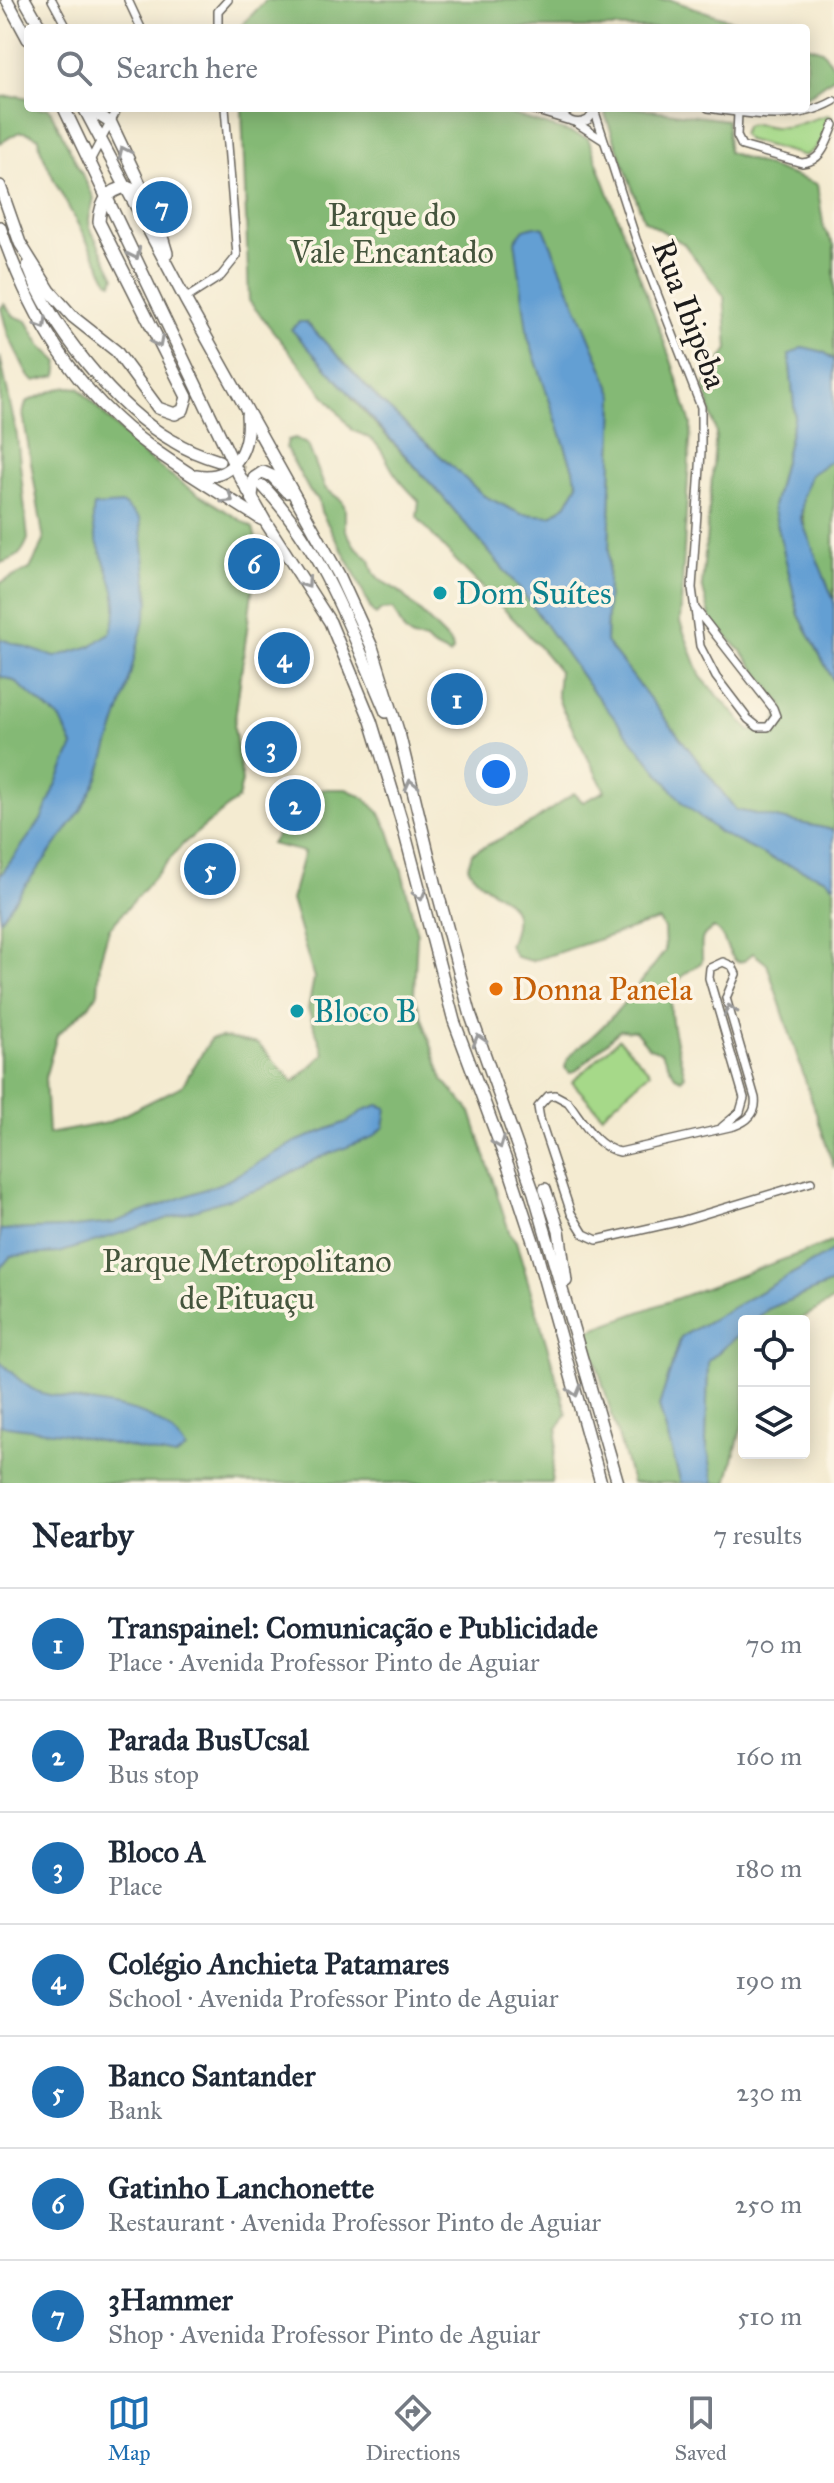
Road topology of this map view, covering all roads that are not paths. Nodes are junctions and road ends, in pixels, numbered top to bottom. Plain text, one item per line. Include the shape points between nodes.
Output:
1 (7, 0) edge
2 (25, 0) edge
3 (52, 0) edge
4 (128, 0) edge
5 (228, 0) edge
6 (39, 24) edge
7 (65, 24) edge
8 (139, 24) edge
9 (218, 24) edge
10 (24, 32) edge
11 (834, 101) edge
12 (810, 110) edge
13 (66, 112) edge
14 (88, 112) edge
15 (93, 112) edge
16 (116, 112) edge
17 (225, 112) edge
18 (540, 112) edge
19 (564, 112) edge
20 (594, 112) edge
21 (596, 112) edge
22 (738, 112) joint
23 (800, 112) edge
24 (573, 122) junction
25 (111, 123) junction
26 (834, 125) edge
27 (603, 140) junction
28 (101, 141) junction
29 (91, 159) junction
30 (0, 186) edge
31 (127, 187) junction
32 (146, 195) junction
33 (107, 196) junction
34 (0, 227) edge
35 (20, 243) junction
36 (173, 276) junction
37 (185, 299) junction
38 (246, 411) junction
39 (216, 422) junction
40 (246, 434) junction
41 (219, 461) tunnel mouth
42 (234, 465) junction
43 (191, 475) junction
44 (263, 486) tunnel mouth
45 (252, 498) junction
46 (299, 504) junction
47 (265, 521) junction
48 (694, 607) junction
49 (400, 737) junction
50 (722, 1127) junction
51 (561, 1182) junction
52 (811, 1182) dead end
53 (539, 1191) junction
54 (519, 1197) junction
55 (566, 1199) junction
56 (550, 1204) junction
57 (572, 1321) junction
58 (601, 1483) edge
59 (618, 1483) edge

1 - 10 main road
2 - 6 main road
3 - 7 street
4 - 8 street
5 - 9 street via 218,11
11 - 12 street
13 - 29 main road
14 - 28 main road
15 - 25 main road
16 - 25 street
17 - 37 street via 237,256 221,276
18 - 24 street
19 - 24 street
20 - 24 street via 588,120
21 - 27 street, Rua Ibipeba
22 - 23 street
22 - 26 street via 742,146 802,163 820,155
24 - 27 street
25 - 28 street
32 -> 25 main road
27 - 48 street, Rua Ibipeba via 701,407
28 - 29 street
28 - 31 main road
29 - 33 main road
30 - 35 main road
31 - 32 main road
31 - 33 main road
31 - 36 main road
32 - 36 main road
33 -> 35 main road via 99,222 187,397 180,412 164,412 153,403 116,351 50,291
33 -> 39 main road
34 -> 43 main road via 25,295 65,362 125,426
35 - 41 main road via 56,323 109,388 171,440
36 - 37 main road
37 - 38 main road
38 - 40 main road
38 - 46 main road
39 - 40 main road via 235,440
39 - 42 main road
40 - 42 main road
42 - 43 main road via 216,476
42 - 45 main road
43 -> 47 main road
44 - 49 main road via 288,513 332,589
45 - 46 main road via 254,478 263,472
45 - 47 main road
46 - 49 main road via 363,623
47 -> 54 main road via 330,622 371,721 454,1021
48 - 48 street, Rua Ibipeba via 707,662 748,719 768,727 776,716 773,708
53 -> 49 main road via 471,1016
50 -> 50 street via 747,1120 756,1105 726,998 736,974 723,962 714,964 709,978 744,1098 740,1112
50 - 51 street via 630,1152 611,1151 568,1102 548,1096 538,1113
51 - 53 street
51 - 55 street
52 - 55 street via 605,1240 584,1234
53 - 54 street
53 - 56 main road
53 - 57 main road
54 -> 58 main road
55 - 56 street
56 - 57 main road via 559,1230
57 - 59 main road

